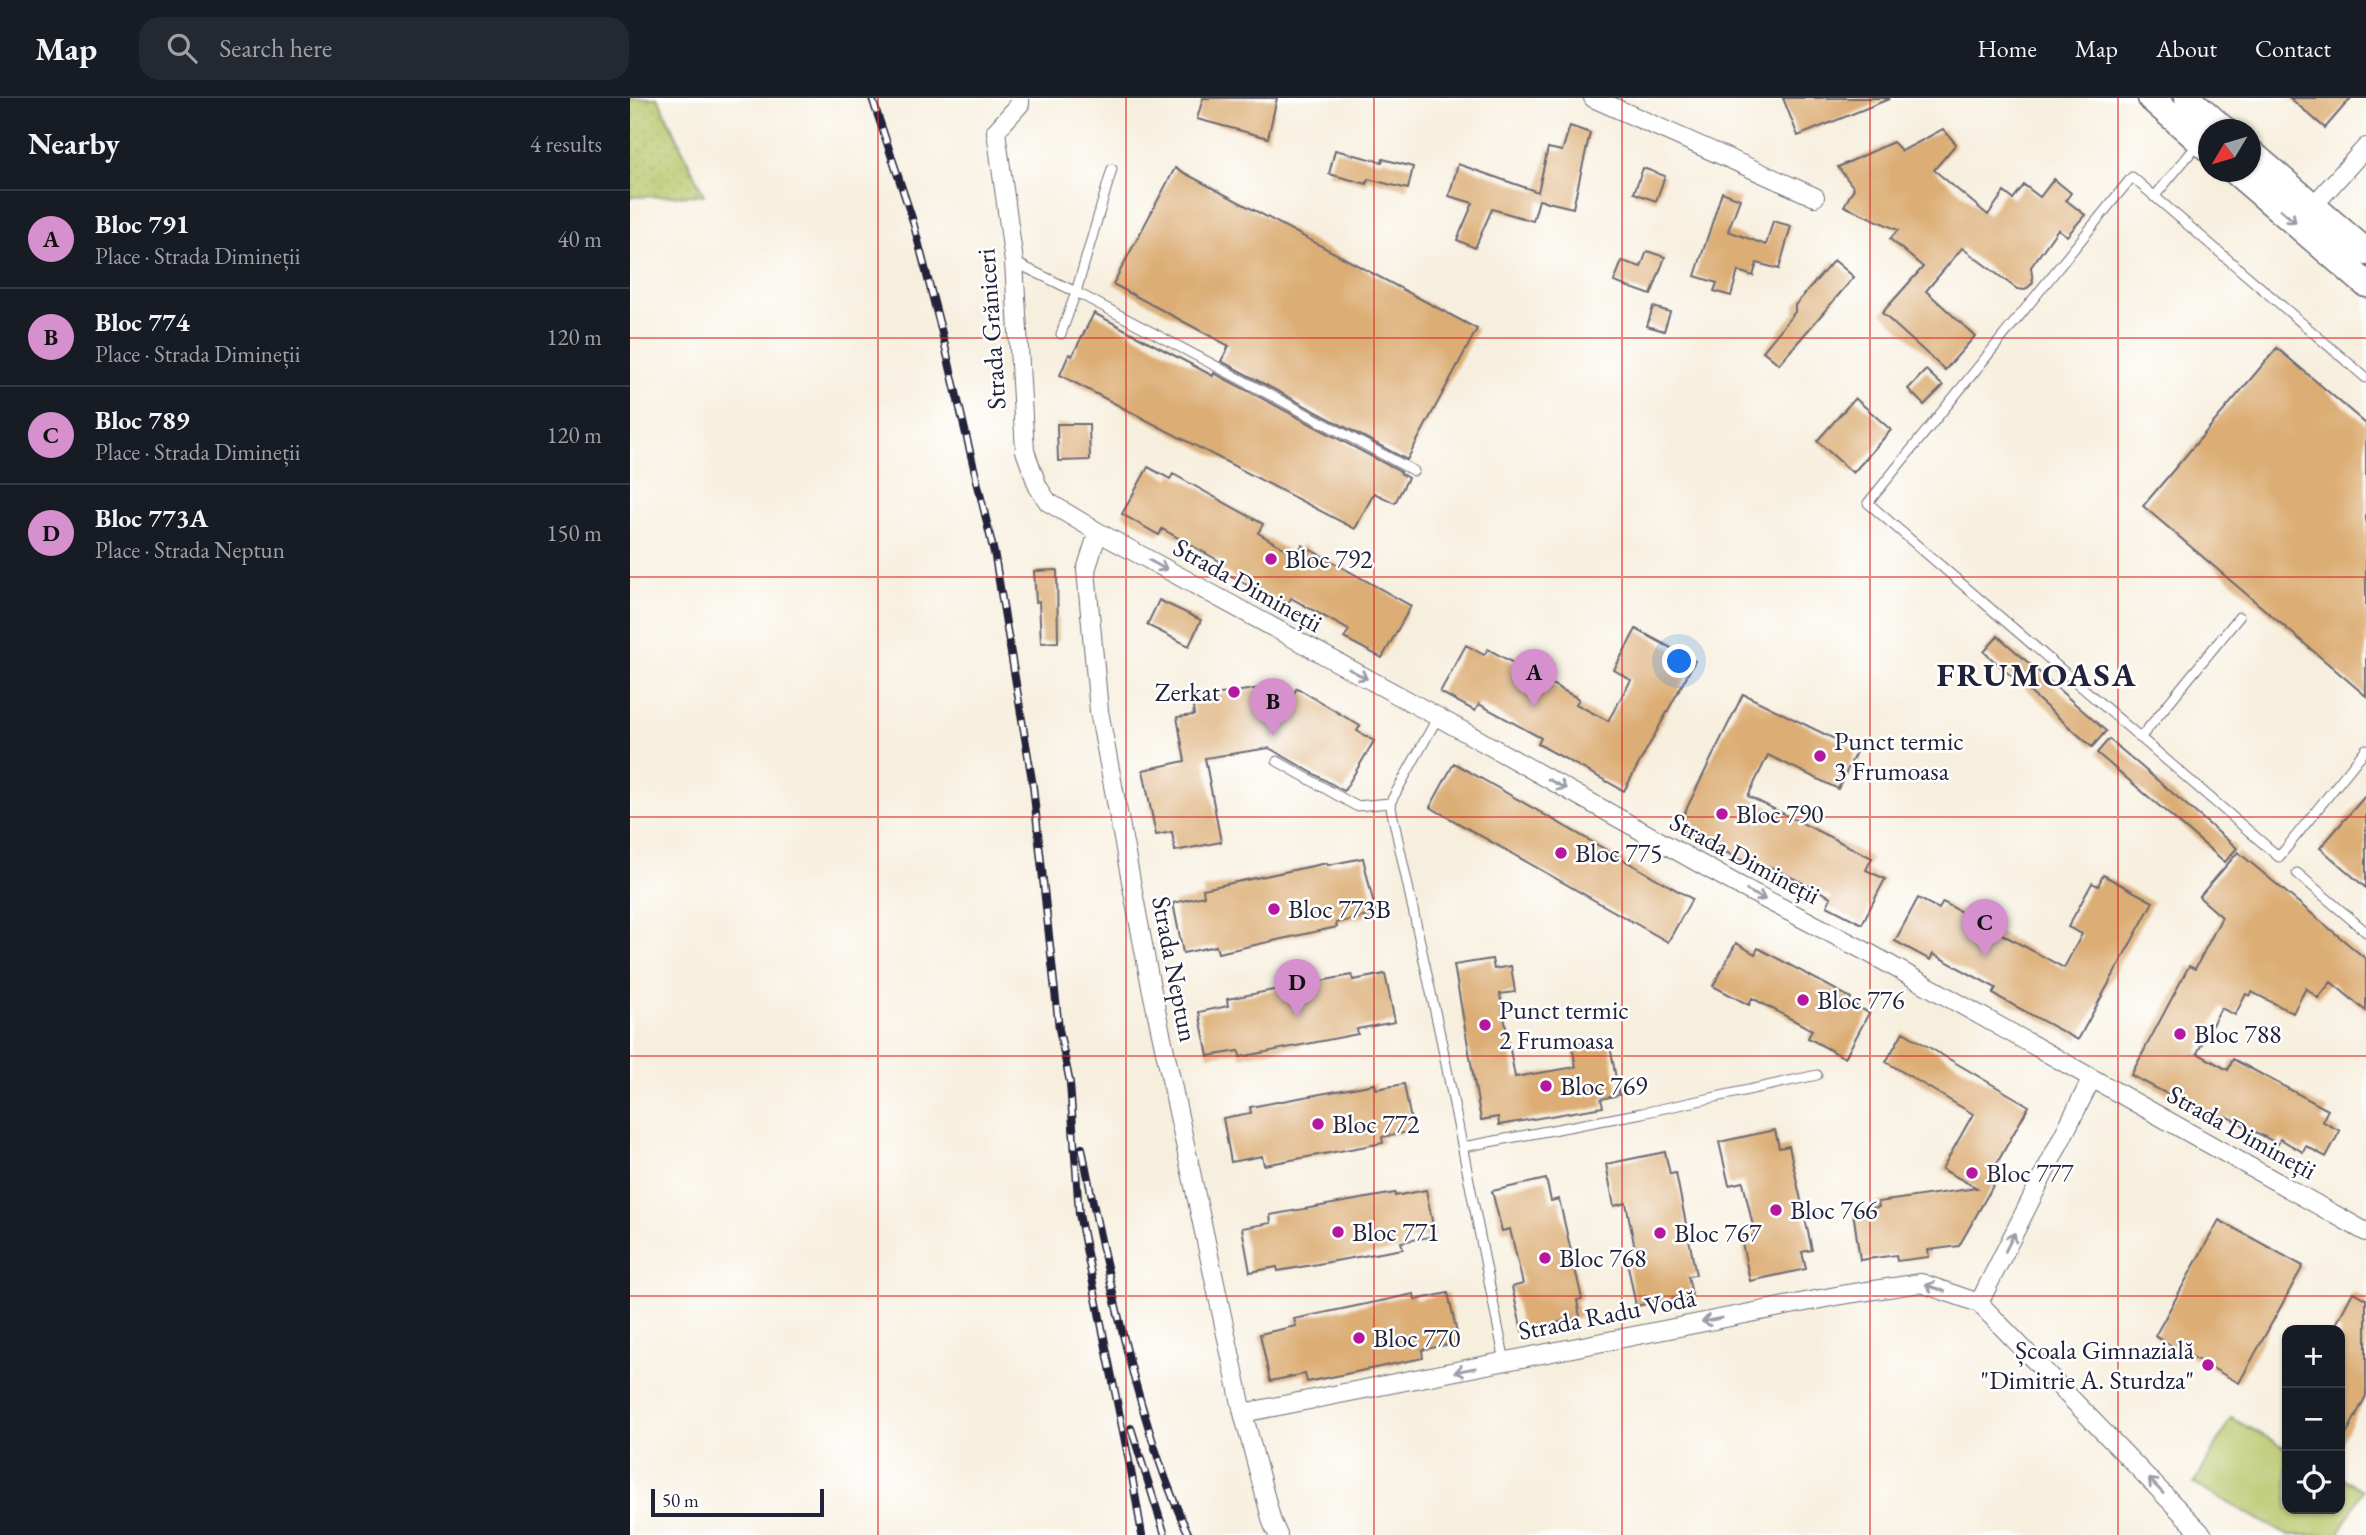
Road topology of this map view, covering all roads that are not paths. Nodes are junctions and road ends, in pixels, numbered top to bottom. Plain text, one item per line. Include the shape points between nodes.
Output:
1 (1020, 98) edge
2 (1593, 98) edge
3 (2151, 98) edge
4 (2188, 98) edge
5 (2201, 119) edge
6 (2198, 126) edge
7 (2366, 147) edge
8 (2198, 148) edge
9 (2261, 161) edge
10 (1112, 169) dead end
11 (2248, 182) edge
12 (1815, 197) dead end
13 (2154, 197) junction
14 (2313, 206) junction
15 (2366, 252) edge
16 (1014, 262) junction
17 (2366, 284) edge
18 (1076, 292) junction
19 (1061, 334) dead end
20 (2366, 378) edge
21 (1414, 471) dead end
22 (1098, 532) junction
23 (2239, 617) dead end
24 (1438, 717) junction
25 (2140, 738) junction
26 (2366, 749) edge
27 (1277, 761) dead end
28 (1390, 803) junction
29 (2297, 873) dead end
30 (2366, 932) edge
31 (1817, 1075) dead end
32 (2092, 1078) junction
33 (1463, 1147) junction
34 (2366, 1231) edge
35 (1979, 1303) junction
36 (1505, 1362) junction
37 (1243, 1413) junction
38 (1278, 1535) edge
39 (2203, 1535) edge

1 - 16 street, Strada Grăniceri via 1020,104 996,131
2 - 12 street
3 - 6 main road
4 - 5 main road
7 - 14 street
8 - 13 lane
9 - 14 main road
10 - 18 lane
11 -> 17 main road
13 - 20 lane
13 - 25 lane via 2132,177 1868,503
14 - 15 main road
16 - 18 lane
16 - 22 street, Strada Grăniceri via 1025,452 1048,502
18 - 19 lane
18 - 21 lane
22 -> 24 street, Strada Dimineții
22 - 37 street, Strada Neptun via 1086,570 1100,711 1150,982
23 - 25 lane
24 - 28 lane
24 -> 32 street, Strada Dimineții
25 - 26 lane via 2279,857
27 - 28 lane via 1356,806
28 - 33 lane
29 - 30 lane
31 - 33 lane
32 - 34 street, Strada Dimineții
35 -> 32 street
33 - 36 lane
35 -> 36 street, Strada Radu Vodă via 1922,1283
39 -> 35 street, Strada Radu Vodă
36 -> 37 street, Strada Radu Vodă
37 - 38 street, Strada Neptun

